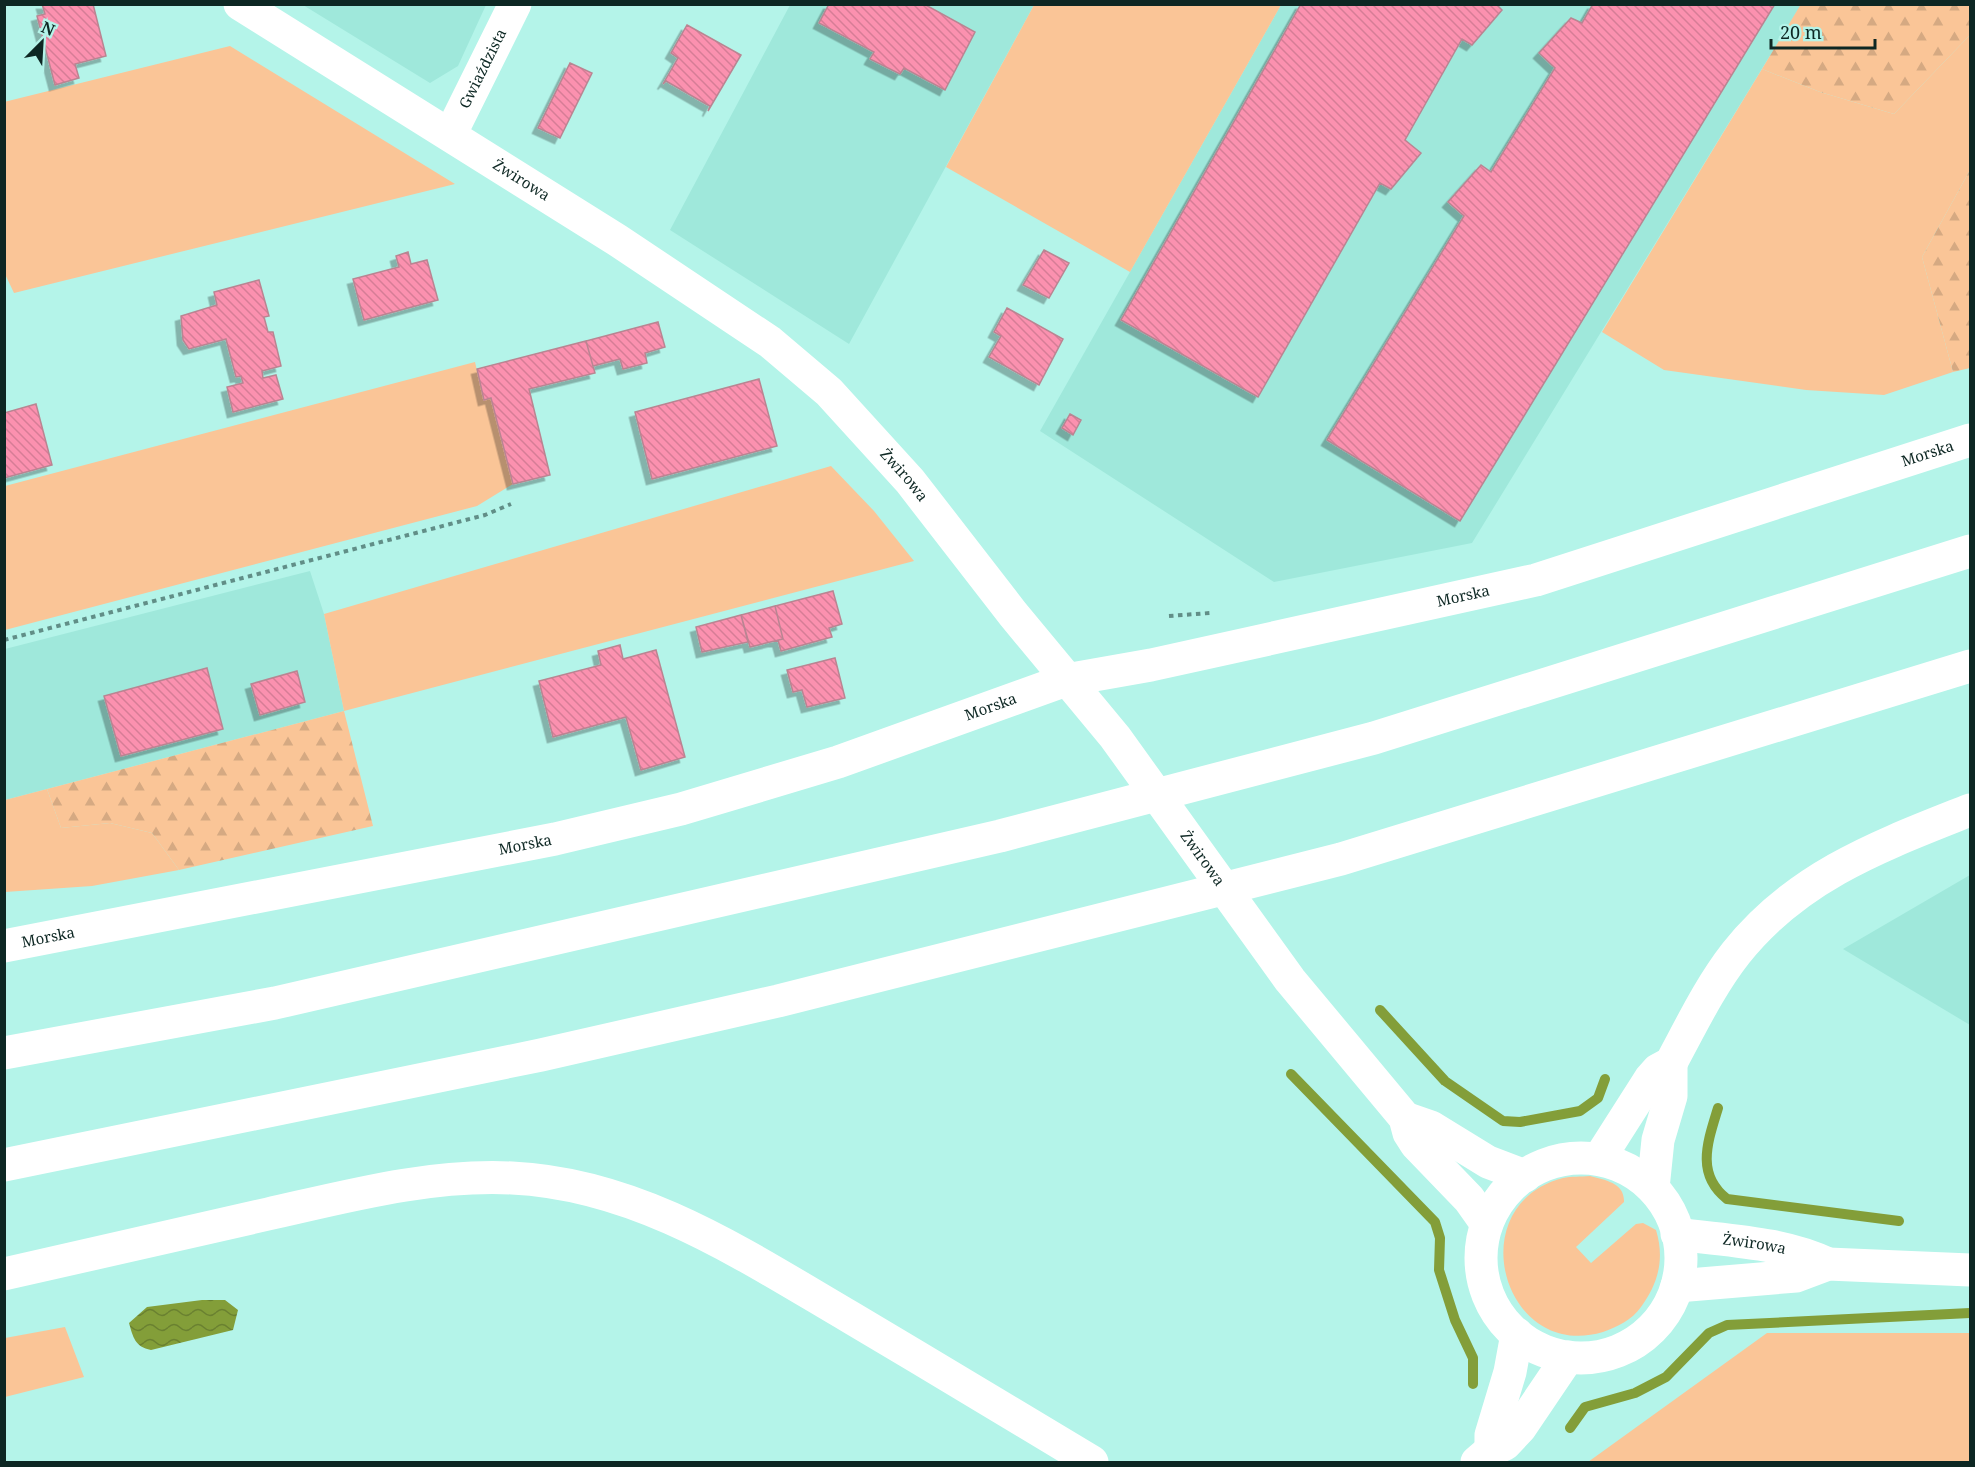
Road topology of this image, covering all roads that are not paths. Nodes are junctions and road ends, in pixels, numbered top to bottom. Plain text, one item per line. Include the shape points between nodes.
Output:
1 (240, 4) edge
2 (515, 4) edge
3 (450, 135) junction
4 (1971, 440) edge
5 (1971, 551) edge
6 (1971, 666) edge
7 (1066, 680) junction
8 (1971, 810) edge
9 (4, 946) edge
10 (4, 1053) edge
11 (1671, 1063) junction
12 (1406, 1118) junction
13 (1599, 1159) junction
14 (4, 1165) edge
15 (1525, 1176) junction
16 (1653, 1188) junction
17 (1486, 1223) junction
18 (1677, 1234) junction
19 (1828, 1264) junction
20 (1971, 1270) edge
21 (4, 1274) edge
22 (1677, 1286) junction
23 (1517, 1334) junction
24 (1568, 1357) junction
25 (1484, 1456) edge
26 (1092, 1462) edge

1 - 3 main road, Żwirowa
2 - 3 main road, Gwiaździsta
3 - 7 main road, Żwirowa via 770,342 810,375 860,423 910,481
4 - 7 main road, Morska via 1536,580 1151,665
5 - 10 main road via 1374,738 1000,836 275,1003
6 - 14 main road via 1308,867 778,1001 541,1055
7 - 9 main road, Morska via 838,762 681,809 555,839
7 - 12 main road, Żwirowa via 1115,737 1290,980
8 - 11 main road via 1869,850 1821,875 1794,897 1736,953
11 - 13 main road via 1650,1079
11 - 16 main road via 1671,1096 1658,1140
12 - 15 main road, Żwirowa via 1431,1127 1488,1162
12 - 17 main road, Żwirowa via 1416,1144 1469,1199
13 - 15 main road via 1554,1161
13 - 16 main road via 1621,1166
15 - 17 main road via 1499,1200
16 - 18 main road via 1667,1206
17 - 23 main road via 1481,1265 1485,1287 1494,1308
18 - 19 main road, Żwirowa via 1782,1247
18 - 22 main road
19 - 20 main road, Żwirowa
19 - 22 main road, Żwirowa via 1796,1276
21 - 26 main road via 371,1191 480,1178 554,1182 628,1201 682,1222
22 - 24 main road via 1654,1326 1636,1341 1615,1352
23 - 24 main road via 1546,1351
23 - 25 main road via 1510,1372
24 - 25 main road via 1520,1428

